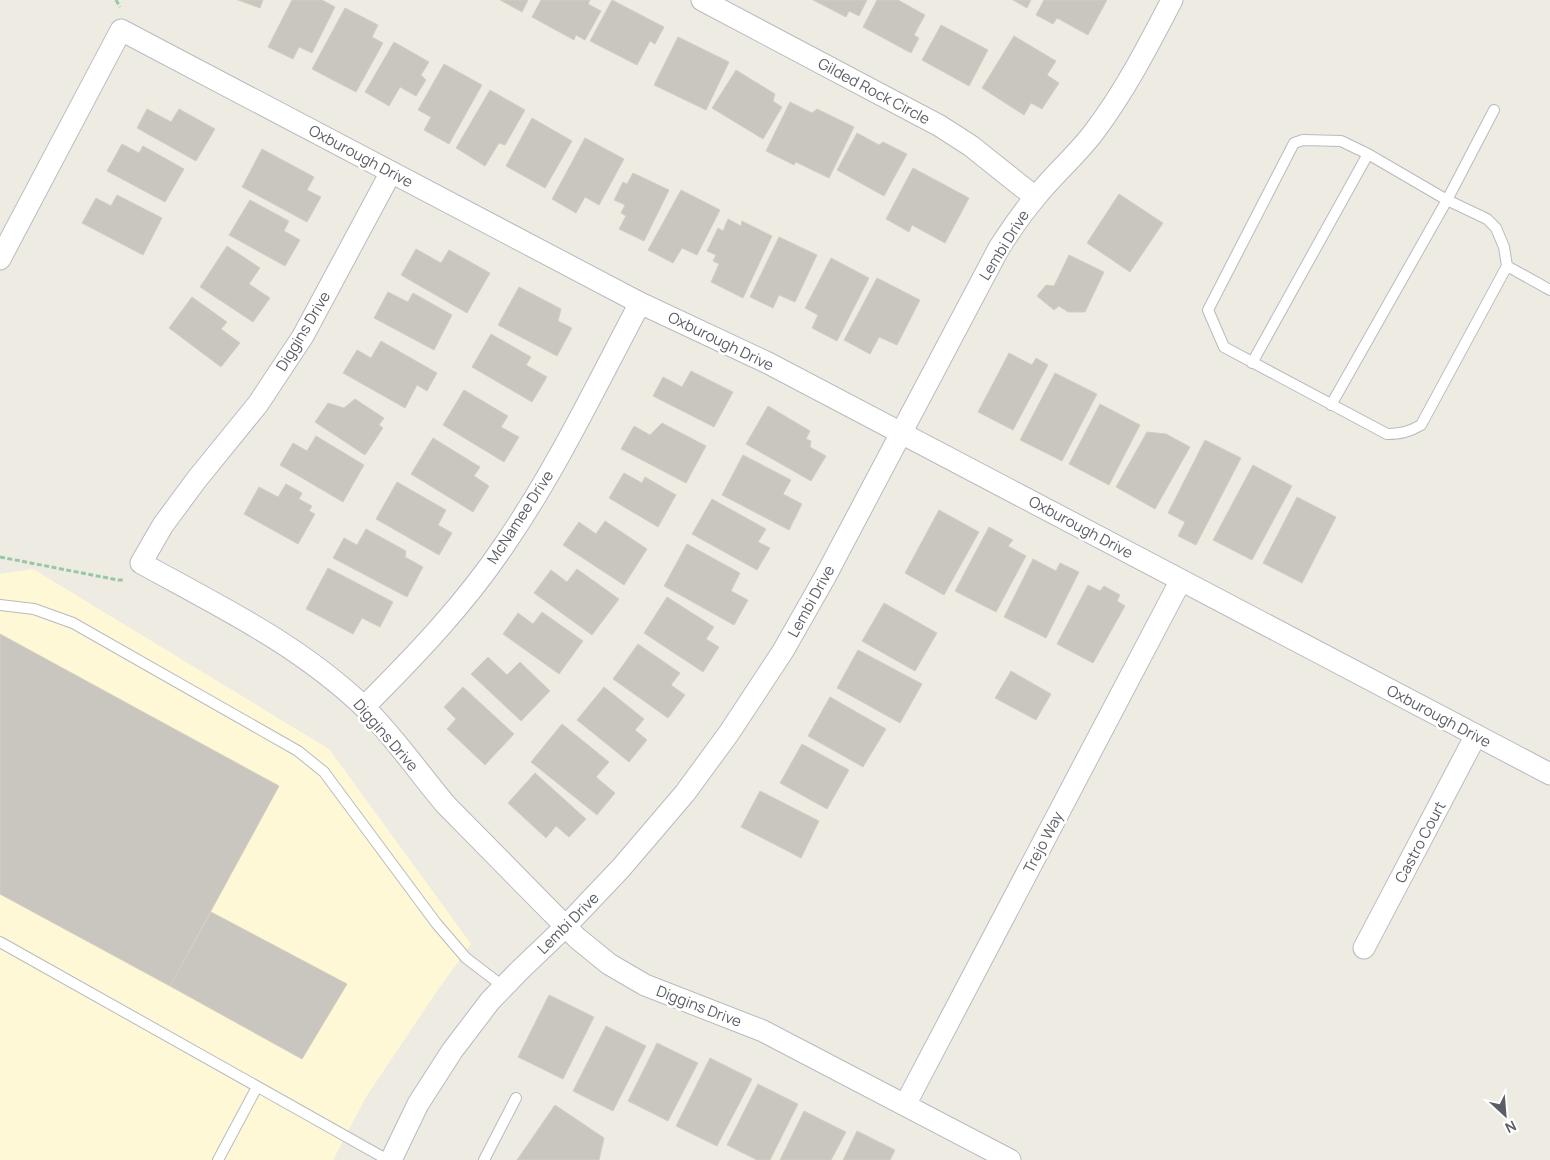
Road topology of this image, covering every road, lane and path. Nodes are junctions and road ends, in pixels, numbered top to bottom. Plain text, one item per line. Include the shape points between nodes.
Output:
1 (702, 0) edge
2 (1172, 0) edge
3 (1494, 110) dead end
4 (1368, 154) junction
5 (390, 172) junction
6 (1035, 197) junction
7 (1447, 200) junction
8 (0, 259) edge
9 (1507, 266) junction
10 (1550, 290) edge
11 (640, 303) junction
12 (1252, 363) junction
13 (1332, 405) junction
14 (901, 433) junction
15 (0, 557) edge
16 (141, 563) junction
17 (1181, 580) junction
18 (0, 605) edge
19 (364, 707) junction
20 (1476, 735) junction
21 (1550, 774) edge
22 (565, 927) junction
23 (0, 942) edge
24 (1364, 948) dead end
25 (504, 987) junction
26 (257, 1086) junction
27 (516, 1098) dead end
28 (905, 1105) junction
29 (218, 1160) edge
30 (389, 1160) edge
31 (484, 1160) edge
32 (1010, 1160) edge

1 - 6 street, Gilded Rock Circle via 940,126 972,146
2 - 6 street, Lembi Drive via 1118,99 1092,134
3 - 7 lane
4 - 7 lane
4 - 12 lane
4 - 12 lane via 1341,141 1303,140 1294,143 1208,310 1224,347
5 - 8 street, Oxburough Drive via 121,30
5 - 11 street, Oxburough Drive
5 - 16 street, Diggins Drive via 303,336 258,404 163,525
6 - 14 street, Lembi Drive via 999,248
7 - 9 lane via 1487,219 1496,228
7 - 13 lane
9 - 10 lane
9 - 13 lane via 1421,425 1403,434 1387,434
11 - 14 street, Oxburough Drive via 768,363
11 - 19 street, McNamee Drive via 543,485 504,545 450,616
12 - 13 lane
14 - 17 street, Oxburough Drive
14 - 22 street, Lembi Drive via 783,651 729,733 685,793
15 - 16 path via 118,580 128,580
16 - 19 street, Diggins Drive via 287,645 328,674
17 - 20 street, Oxburough Drive
17 - 28 street, Trejo Way
18 - 25 lane via 34,609 73,623 298,751 324,772 436,923 466,958
19 - 22 street, Diggins Drive via 446,805
20 - 21 street, Oxburough Drive
20 - 24 street, Castro Court
22 - 25 street, Lembi Drive
22 - 28 street, Diggins Drive via 609,964 645,985 763,1031
23 - 26 lane
25 - 30 street, Lembi Drive via 452,1051 418,1104
26 - 29 lane
26 - 30 lane
27 - 31 lane
28 - 32 street, Diggins Drive

